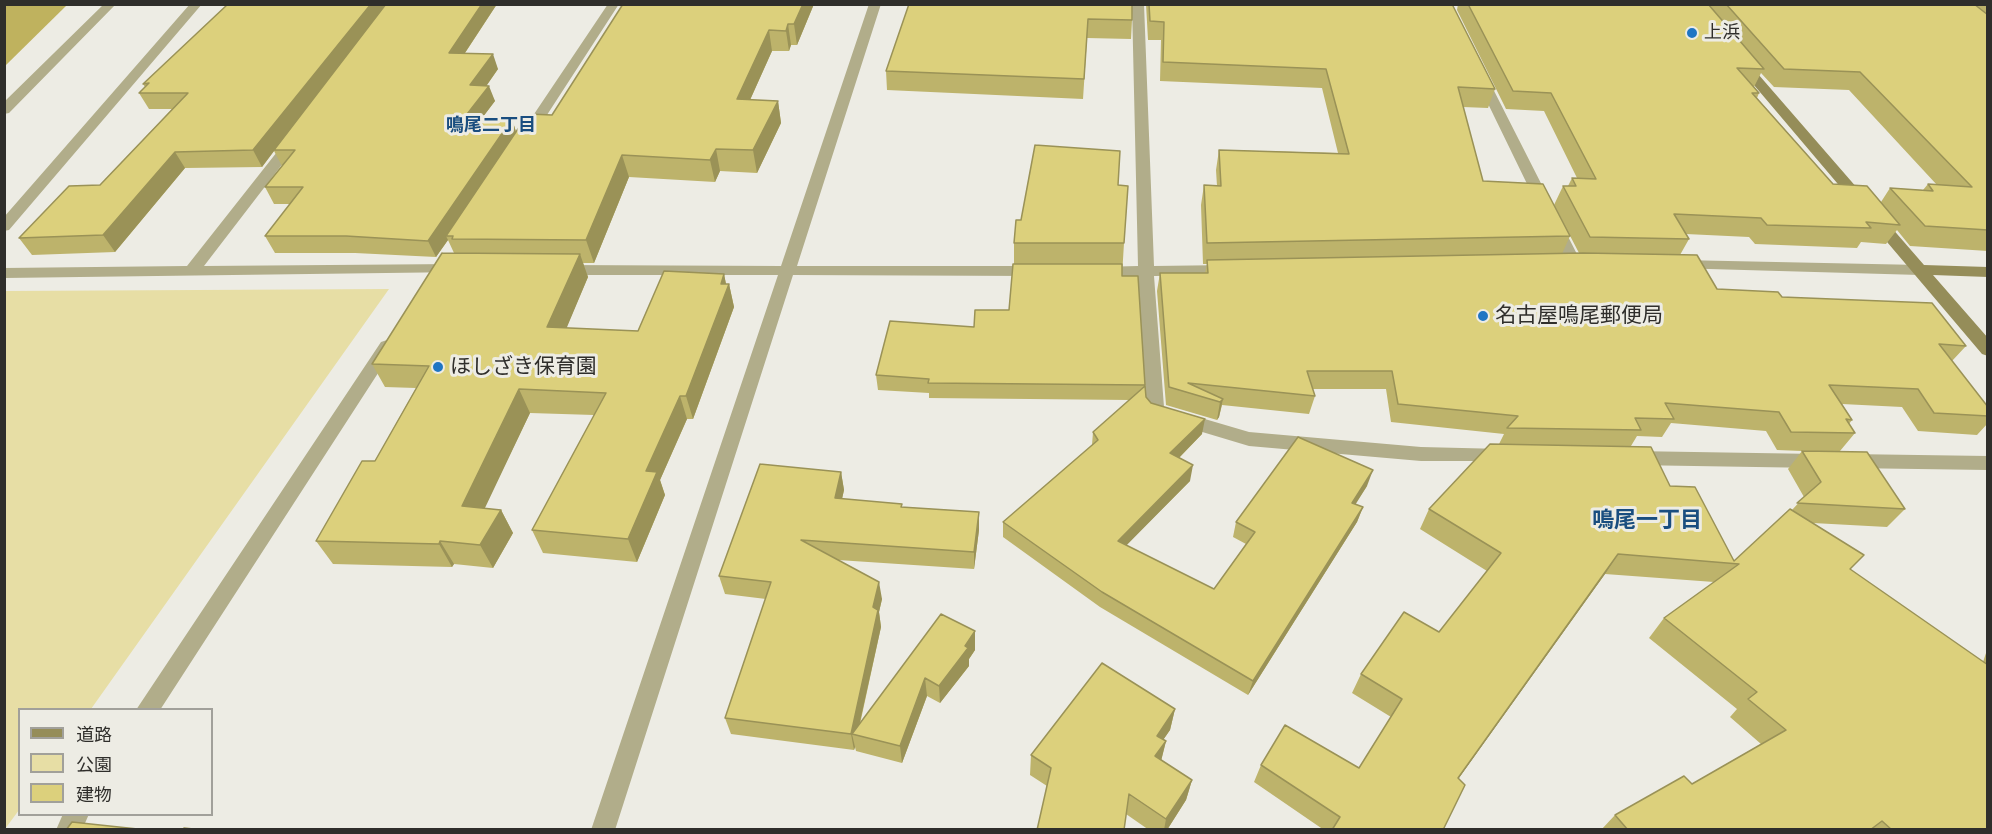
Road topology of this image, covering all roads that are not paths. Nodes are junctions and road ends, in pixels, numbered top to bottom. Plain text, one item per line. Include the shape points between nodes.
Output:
1 (111, 4) edge
2 (197, 4) edge
3 (614, 4) edge
4 (875, 4) edge
5 (1138, 4) edge
6 (1730, 49) edge
7 (1474, 64) edge
8 (4, 110) edge
9 (299, 133) edge
10 (516, 151) edge
11 (4, 227) edge
12 (441, 264) junction
13 (1550, 264) edge
14 (1670, 265) edge
15 (473, 269) edge
16 (543, 269) edge
17 (1241, 270) edge
18 (1920, 270) junction
19 (192, 271) junction
20 (789, 271) junction
21 (1051, 272) edge
22 (1087, 272) edge
23 (1146, 272) junction
24 (1988, 272) edge
25 (4, 273) edge
26 (425, 288) edge
27 (399, 328) edge
28 (1988, 350) edge
29 (1527, 456) edge
30 (1610, 457) edge
31 (1988, 463) edge
32 (148, 708) edge
33 (76, 816) edge
34 (68, 830) edge
35 (603, 830) edge

1 - 8 street
2 - 11 street
3 - 10 street
4 - 20 street
5 - 23 street
6 - 18 street
7 - 13 street via 1580,264
9 - 19 street
12 - 15 street
12 - 19 street
12 - 26 street
14 - 18 street
16 - 20 street
17 - 23 street
18 - 24 street
18 - 28 street
19 - 25 street
20 - 21 street
20 - 35 street
22 - 23 street
23 - 29 street via 1155,411 1249,440 1421,454
27 - 32 street
30 - 31 street
33 - 34 street

